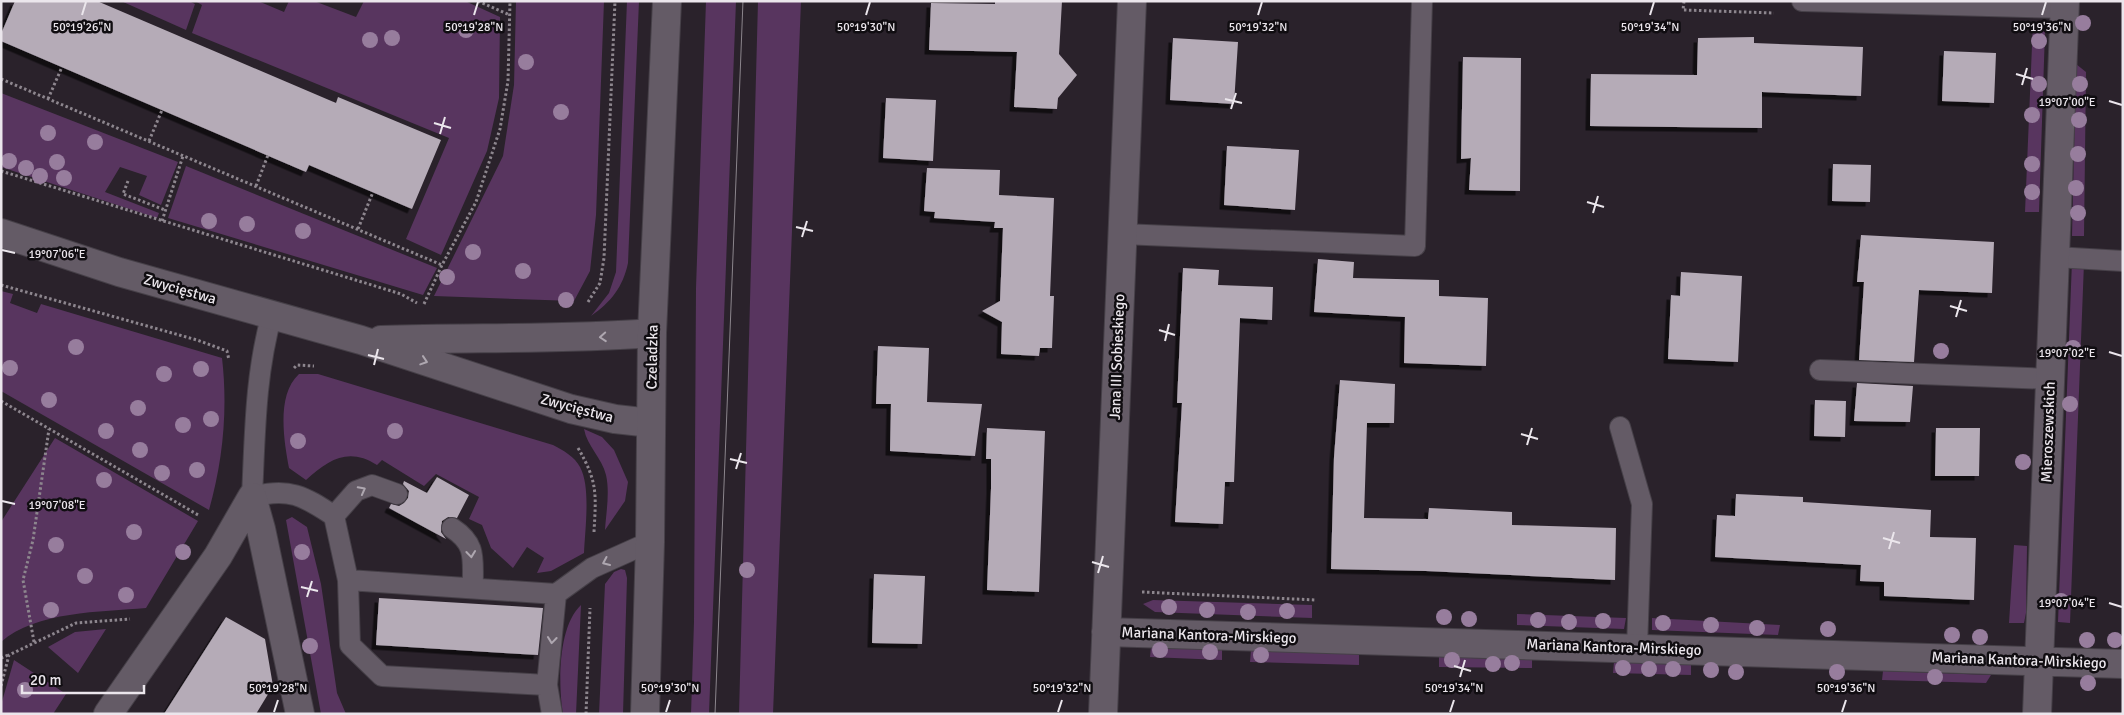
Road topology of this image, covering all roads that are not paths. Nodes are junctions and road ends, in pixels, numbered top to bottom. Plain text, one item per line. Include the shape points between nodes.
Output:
1 (667, 1) edge
2 (1132, 1) edge
3 (1422, 1) edge
4 (1802, 1) edge
5 (2065, 4) edge
6 (1, 233) edge
7 (1122, 234) junction
8 (2055, 257) junction
9 (2123, 261) edge
10 (272, 314) junction
11 (652, 334) junction
12 (361, 340) junction
13 (1820, 370) dead end
14 (2050, 379) junction
15 (651, 423) junction
16 (1620, 427) dead end
17 (397, 494) dead end
18 (252, 497) junction
19 (334, 516) junction
20 (452, 528) dead end
21 (650, 542) junction
22 (348, 580) junction
23 (473, 588) junction
24 (556, 594) junction
25 (1106, 632) junction
26 (1637, 648) junction
27 (2039, 661) junction
28 (2123, 664) edge
29 (547, 685) junction
30 (108, 714) edge
31 (300, 714) edge
32 (552, 714) edge
33 (645, 714) edge
34 (1103, 714) edge
35 (2037, 714) edge

1 - 11 street, Czeladzka
2 - 7 street, Jana III Sobieskiego
3 - 7 lane via 1415,246
4 - 5 lane
5 - 8 street, Mieroszewskich
6 - 10 street, Zwycięstwa via 119,272
7 - 25 street, Jana III Sobieskiego
8 - 9 lane
8 - 14 street, Mieroszewskich
10 - 12 street, Zwycięstwa
10 - 18 lane via 258,384
11 -> 12 street, Zwycięstwa via 576,339
11 - 15 street, Czeladzka
12 -> 15 street, Zwycięstwa via 571,409
13 - 14 lane
14 - 27 street, Mieroszewskich
15 - 21 street, Czeladzka
16 - 26 lane via 1642,504
19 -> 17 lane via 356,491 372,485
18 - 19 lane via 281,492 305,497
18 - 30 street via 218,556
18 - 31 street
19 - 22 lane
20 -> 23 lane via 472,547
21 -> 24 lane via 592,568
21 - 33 street, Czeladzka
22 - 23 lane
22 - 29 lane via 350,645 382,676
23 - 24 lane
24 -> 29 lane
25 - 26 street, Mariana Kantora-Mirskiego
25 - 34 street, Jana III Sobieskiego
26 - 27 street, Mariana Kantora-Mirskiego
27 - 28 street, Mariana Kantora-Mirskiego
27 - 35 street, Mieroszewskich
29 - 32 lane

